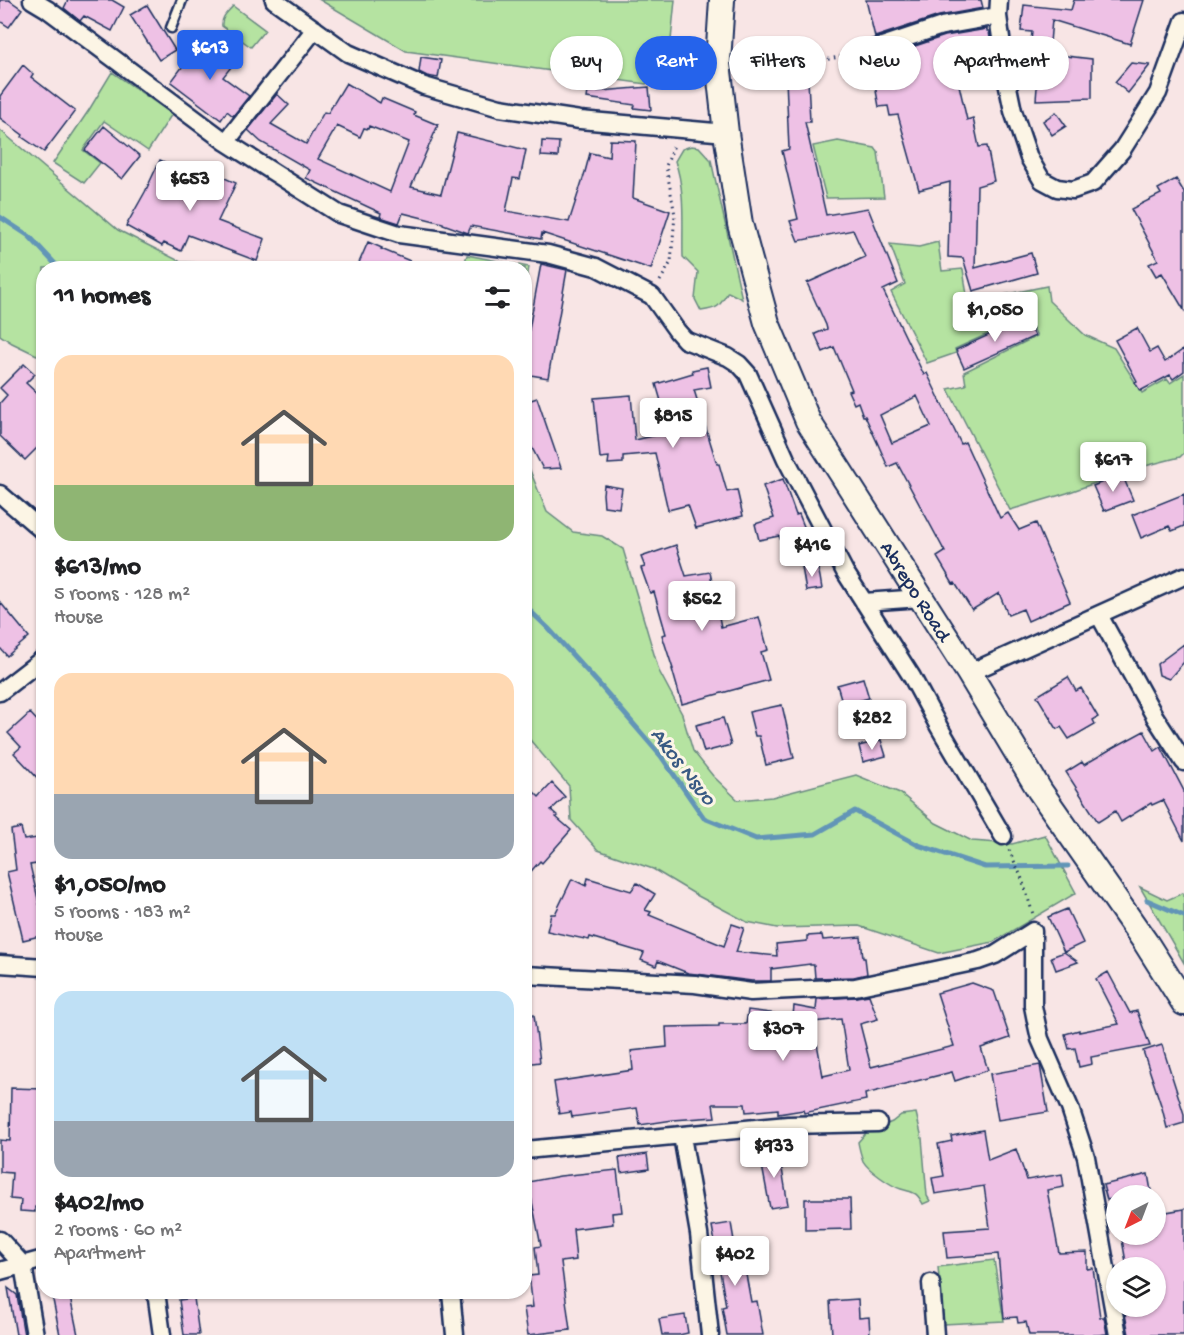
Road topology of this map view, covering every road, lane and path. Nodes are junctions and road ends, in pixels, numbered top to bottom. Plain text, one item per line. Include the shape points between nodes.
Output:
1 (32, 0) edge
2 (182, 0) edge
3 (274, 0) edge
4 (722, 0) edge
5 (998, 8) edge
6 (1184, 21) edge
7 (171, 27) dead end
8 (315, 29) junction
9 (912, 36) edge
10 (838, 58) edge
11 (718, 62) junction
12 (679, 130) junction
13 (726, 133) junction
14 (226, 142) junction
15 (652, 296) junction
16 (0, 494) edge
17 (36, 525) edge
18 (1184, 576) edge
19 (921, 598) junction
20 (864, 602) junction
21 (1099, 615) junction
22 (36, 664) edge
23 (969, 673) junction
24 (0, 692) edge
25 (1184, 762) edge
26 (1003, 836) joint
27 (1033, 931) junction
28 (0, 964) edge
29 (36, 966) edge
30 (532, 975) edge
31 (1184, 1003) edge
32 (878, 1123) dead end
33 (682, 1136) junction
34 (532, 1149) edge
35 (0, 1240) edge
36 (36, 1261) edge
37 (23, 1265) junction
38 (0, 1271) edge
39 (931, 1283) dead end
40 (157, 1299) edge
41 (452, 1299) edge
42 (35, 1335) edge
43 (162, 1335) edge
44 (455, 1335) edge
45 (710, 1335) edge
46 (935, 1335) edge
47 (1118, 1335) edge

1 - 14 street
2 - 7 lane
3 - 8 street
4 - 11 main road, Abrepo Road
5 - 6 street via 1007,82 1029,158 1042,180 1072,190 1093,183 1122,150 1158,93
5 - 9 street
8 - 12 street via 348,53 424,86 489,105 579,120
8 - 14 street
10 - 11 path via 774,72
11 - 13 main road, Abrepo Road
12 - 13 street
12 - 15 path via 666,166 675,214 671,262
13 - 19 main road, Abrepo Road via 740,224 767,323 808,421
14 - 15 street via 339,214 399,234 548,255 596,267
15 - 20 street via 685,339 728,357 748,374 786,459
16 - 17 street
18 - 21 street
19 - 20 street
19 - 23 main road, Abrepo Road
20 - 26 street
21 - 23 street
21 - 25 street
22 - 24 street
23 - 31 main road, Abrepo Road via 1040,791
26 - 27 path via 1021,876 1033,914
27 - 30 street via 986,958 855,987 751,992 695,984
27 - 47 street via 1036,1021 1086,1157
28 - 29 street
32 - 33 street via 788,1125
33 - 34 street
33 - 45 street via 699,1234
35 - 37 street
36 - 37 street
37 - 38 street
37 - 42 street
39 - 46 street
40 - 43 street
41 - 44 street

